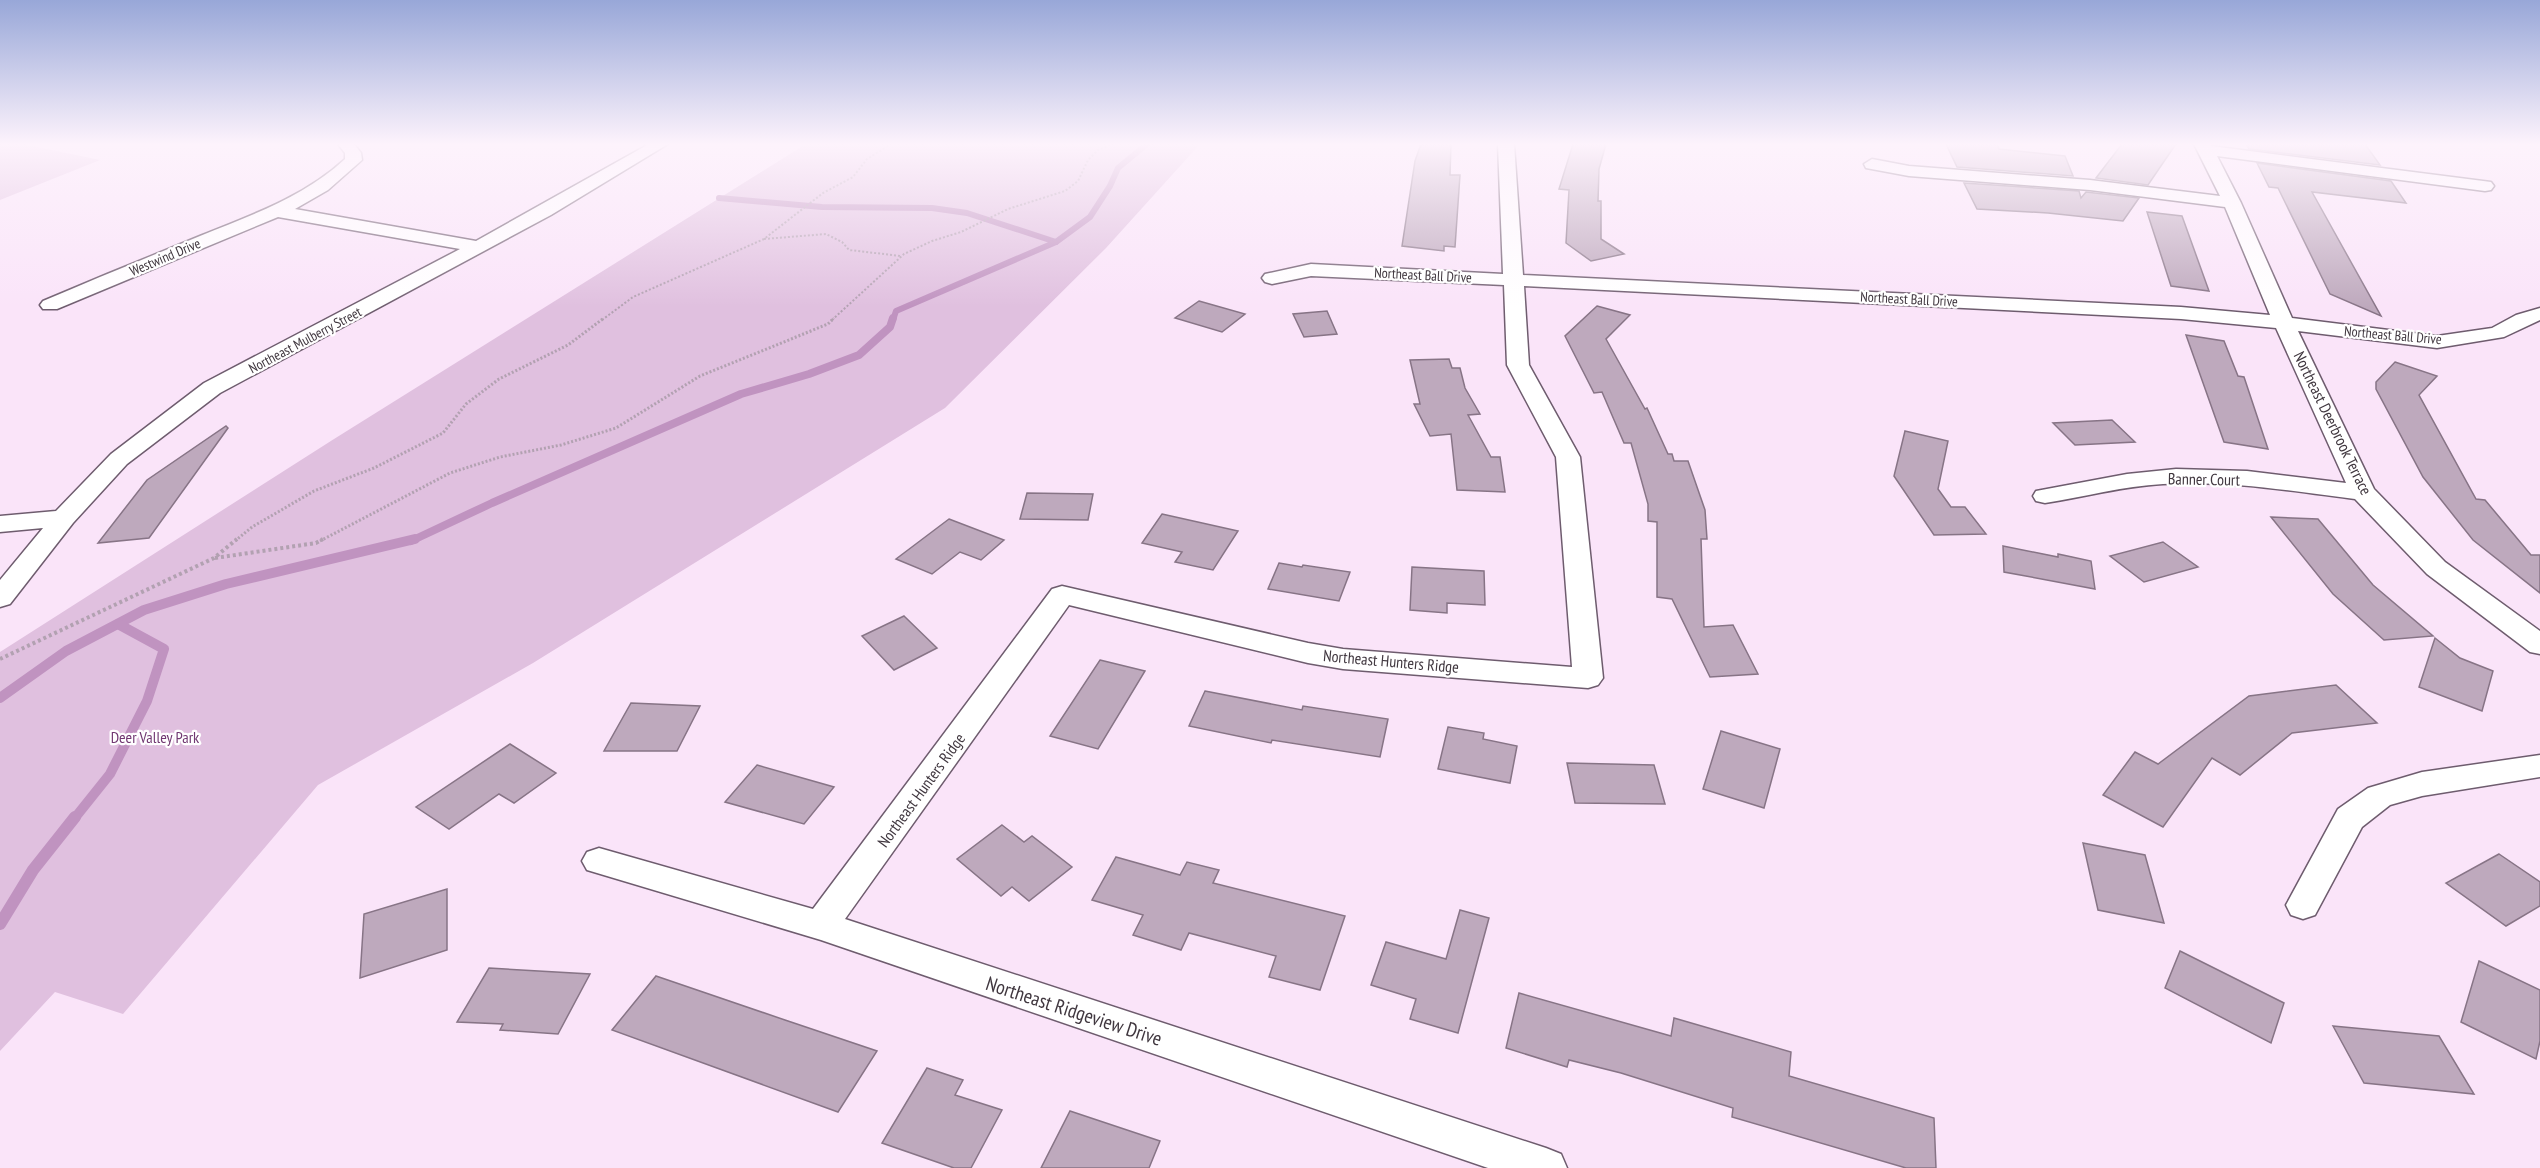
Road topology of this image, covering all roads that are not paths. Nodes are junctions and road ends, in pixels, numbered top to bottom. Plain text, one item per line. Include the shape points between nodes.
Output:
1 (298, 199) edge
2 (568, 199) edge
3 (1508, 199) edge
4 (2196, 199) edge
5 (2230, 199) edge
6 (2232, 203) junction
7 (275, 211) junction
8 (479, 247) junction
9 (1272, 278) dead end
10 (1512, 279) junction
11 (50, 305) dead end
12 (2540, 314) edge
13 (2284, 323) junction
14 (2363, 492) junction
15 (2045, 496) dead end
16 (63, 518) junction
17 (0, 524) edge
18 (0, 598) edge
19 (2540, 645) edge
20 (2540, 766) edge
21 (599, 861) dead end
22 (2303, 905) dead end
23 (821, 926) junction
24 (1546, 1168) edge

1 - 7 street, Westwind Drive
2 - 8 street, Northeast Mulberry Street
3 - 10 street, Northeast Hunters Ridge
4 - 6 street
5 - 6 street, Northeast Deerbrook Terrace
6 - 13 street, Northeast Deerbrook Terrace
7 - 8 street
7 - 11 street, Westwind Drive
8 - 16 street, Northeast Mulberry Street via 212,388 119,459
9 - 10 street, Northeast Ball Drive via 1311,270
10 - 13 street, Northeast Ball Drive via 2181,313
10 - 23 street, Northeast Hunters Ridge via 1518,365 1568,457 1588,678 1331,657 1062,595
12 - 13 street, Northeast Ball Drive via 2498,333 2437,342
13 - 14 street, Northeast Deerbrook Terrace
14 - 15 street, Banner Court via 2175,476
14 - 19 street, Northeast Deerbrook Terrace via 2436,568
16 - 17 street
16 - 18 street, Northeast Mulberry Street
20 - 22 street via 2422,784 2379,796 2350,819
21 - 23 street, Northeast Ridgeview Drive
23 - 24 street, Northeast Ridgeview Drive

